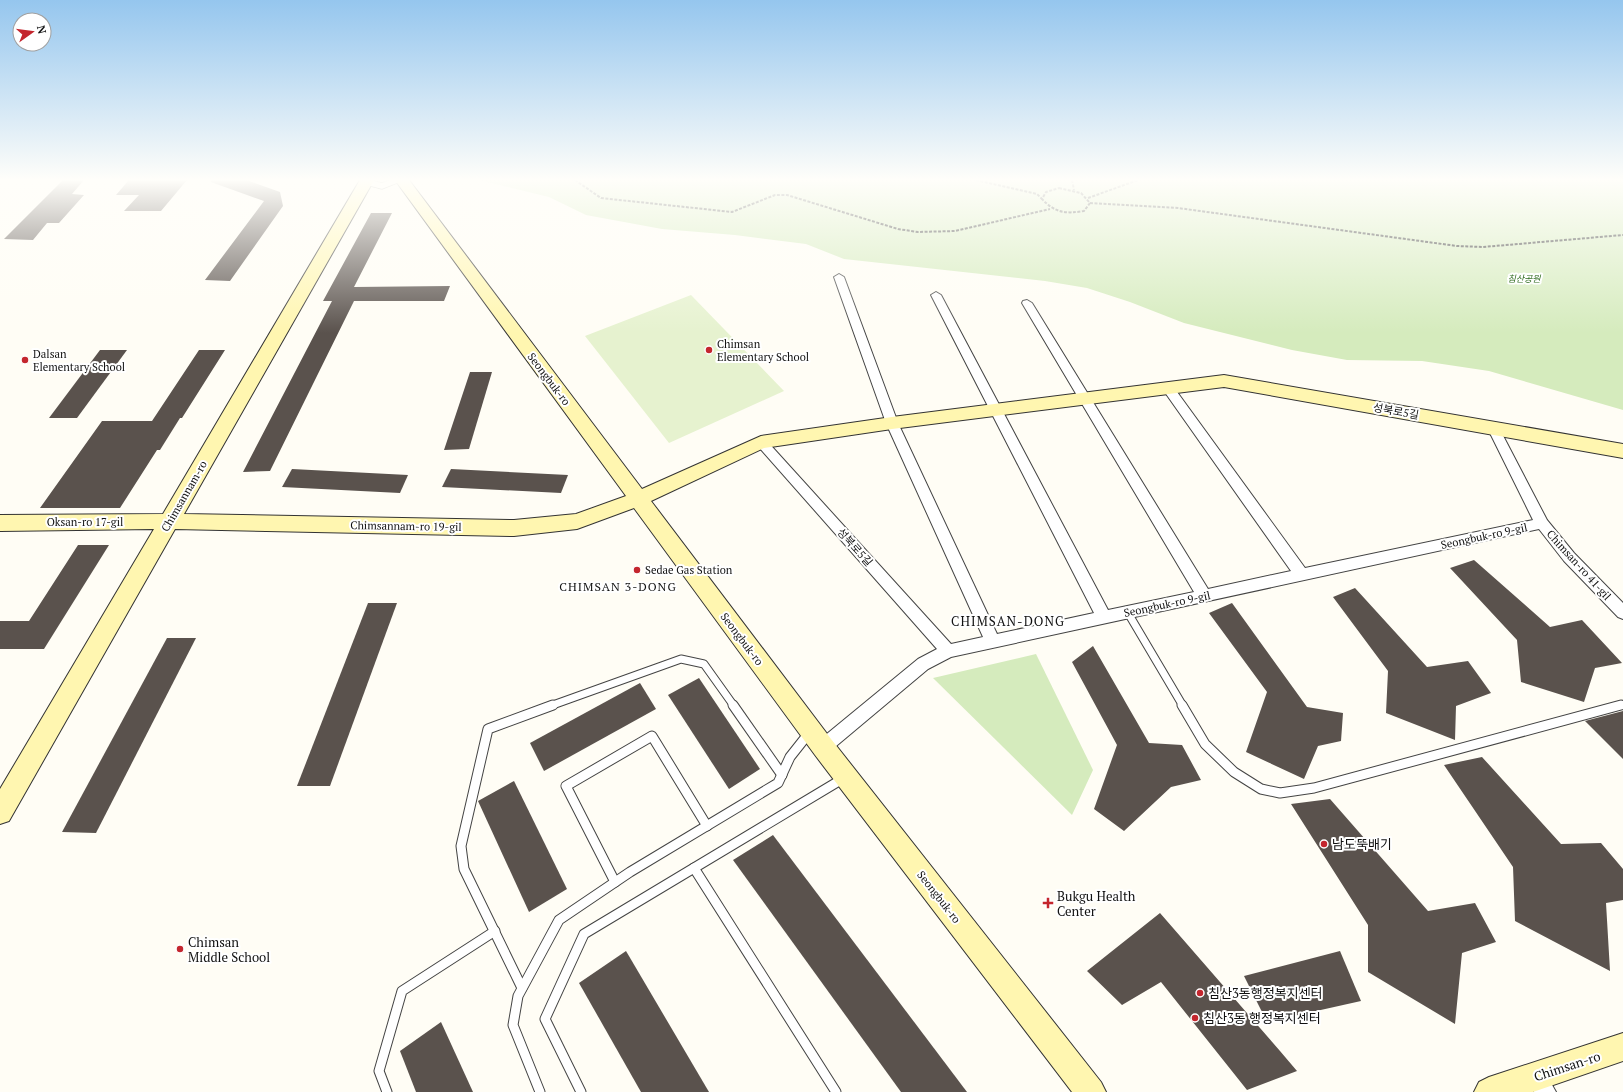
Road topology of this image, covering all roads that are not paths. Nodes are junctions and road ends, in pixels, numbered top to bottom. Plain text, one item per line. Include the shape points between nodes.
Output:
1 (335, 231) edge
2 (440, 231) edge
3 (839, 277) dead end
4 (936, 295) dead end
5 (1027, 303) dead end
6 (1168, 388) junction
7 (1085, 399) junction
8 (996, 410) junction
9 (892, 423) junction
10 (1494, 429) junction
11 (761, 442) junction
12 (1623, 451) edge
13 (638, 499) junction
14 (170, 521) junction
15 (0, 523) edge
16 (1542, 524) junction
17 (1302, 575) junction
18 (1204, 596) junction
19 (1128, 613) junction
20 (1623, 613) edge
21 (1104, 618) junction
22 (993, 642) junction
23 (948, 651) junction
24 (1623, 705) edge
25 (817, 739) junction
26 (782, 775) junction
27 (846, 777) junction
28 (0, 812) edge
29 (707, 826) junction
30 (694, 868) junction
31 (615, 882) junction
32 (495, 931) junction
33 (522, 988) junction
34 (1623, 1047) edge
35 (1541, 1084) edge
36 (387, 1092) edge
37 (540, 1092) edge
38 (581, 1092) edge
39 (836, 1092) edge
40 (1090, 1092) edge
41 (1489, 1092) edge

1 - 14 main road, Chimsannam-ro
2 - 13 main road, Seongbuk-ro
3 - 9 street
4 - 8 street
5 - 7 street
6 - 7 main road, 성북로5길
6 - 10 main road, 성북로5길 via 1224,381
6 - 17 street
7 - 8 main road, 성북로5길
7 - 18 street
8 - 9 main road, 성북로5길
8 - 21 street
9 - 11 main road, 성북로5길
9 - 22 street
10 - 12 main road, 성북로5길
10 - 16 street, Chimsan-ro 41-gil
11 - 13 main road, 성북로5길
11 - 23 street, 성북로5길
13 - 14 main road, Chimsannam-ro 19-gil via 577,521 514,528
13 - 25 main road, Seongbuk-ro
14 - 15 main road, Oksan-ro 17-gil
14 - 28 main road, Chimsannam-ro
16 - 17 street, Seongbuk-ro 9-gil
16 - 20 street, Chimsan-ro 41-gil via 1569,557
17 - 18 street, Seongbuk-ro 9-gil
18 - 19 street, Seongbuk-ro 9-gil
19 - 21 street, Seongbuk-ro 9-gil
19 - 24 lane via 1205,744 1234,772 1261,789 1280,793 1314,788
21 - 22 street, Seongbuk-ro 9-gil
22 - 23 street, Seongbuk-ro 9-gil
23 - 25 street, Seongbuk-ro 9-gil via 924,664
25 - 26 lane via 790,757
25 - 27 main road, Seongbuk-ro
26 - 29 lane via 778,783
26 - 32 lane via 704,664 681,659 488,729 461,846 464,869
27 - 30 lane
27 - 40 main road, Seongbuk-ro
29 - 31 lane
29 - 31 lane via 652,736 566,786
30 - 38 lane via 584,934 545,1019
30 - 39 lane
31 - 33 lane via 559,920
32 - 33 lane
32 - 36 lane via 402,991 379,1071
33 - 37 lane via 513,1025
34 - 35 main road, Chimsan-ro
35 - 41 main road, Chimsan-ro

